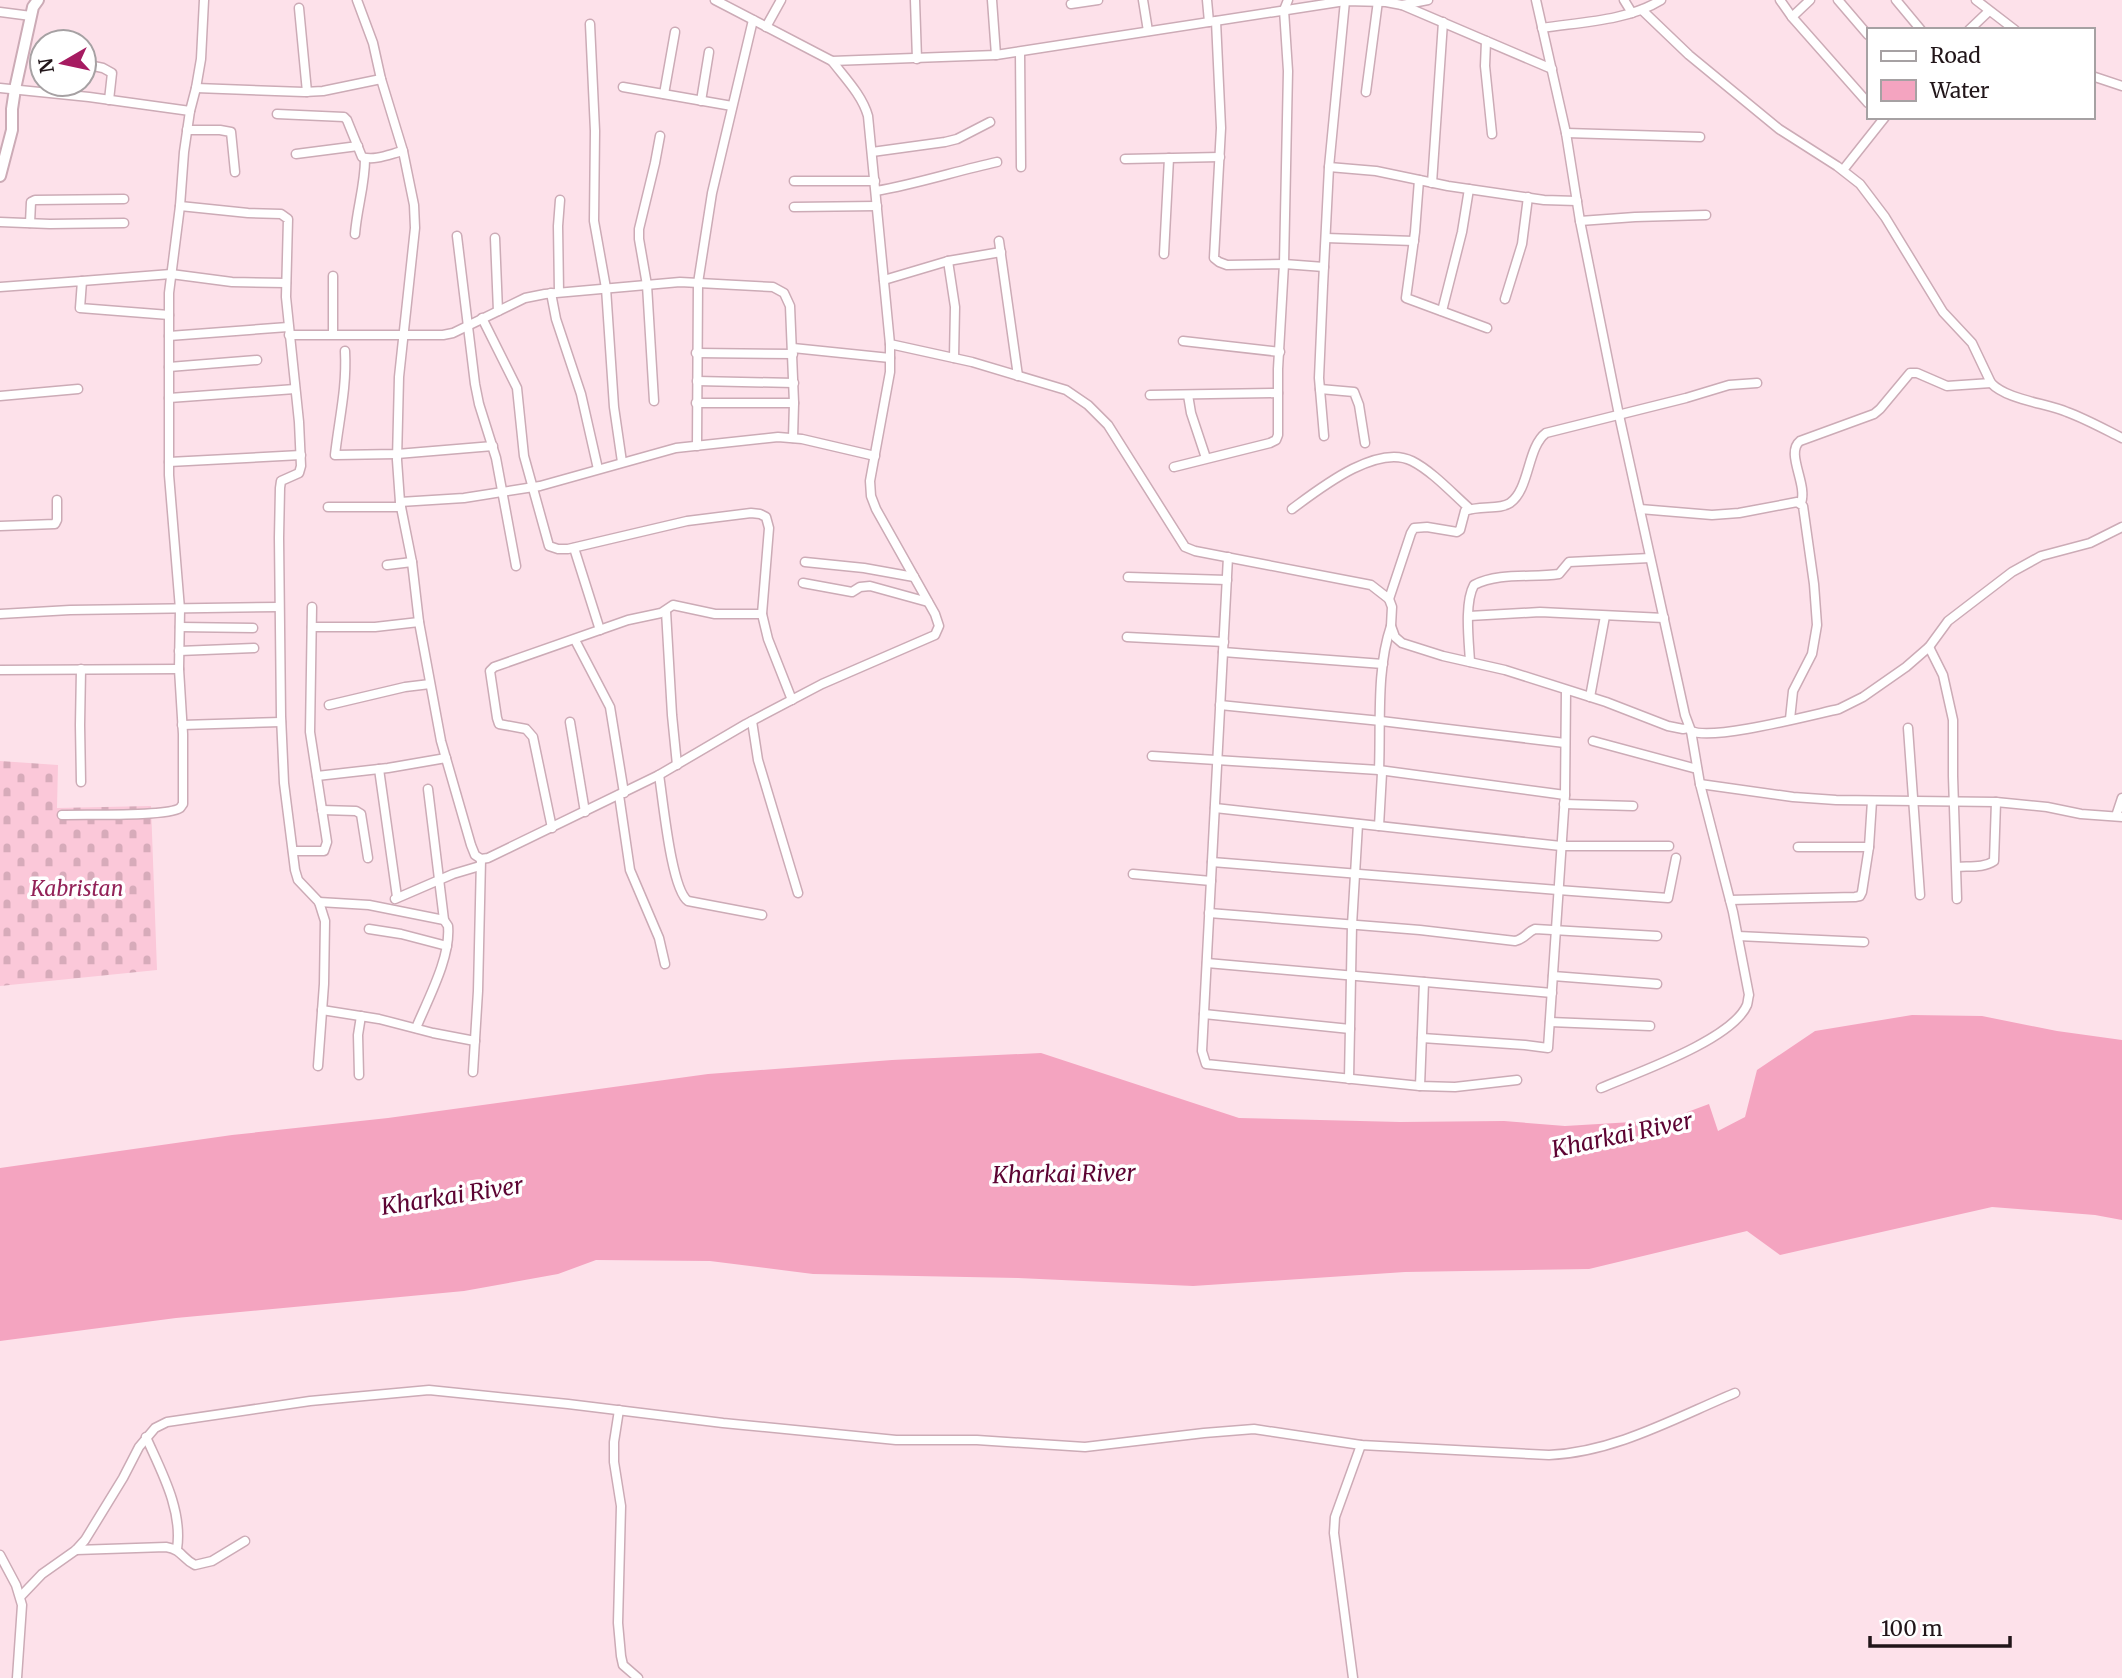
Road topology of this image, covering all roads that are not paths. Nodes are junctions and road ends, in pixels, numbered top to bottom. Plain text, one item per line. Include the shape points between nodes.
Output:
1 (38, 0) edge
2 (204, 0) edge
3 (357, 0) edge
4 (715, 0) edge
5 (781, 0) edge
6 (915, 0) edge
7 (992, 0) edge
8 (1098, 0) edge
9 (1143, 0) edge
10 (1208, 0) edge
11 (1288, 0) edge
12 (1428, 0) edge
13 (1536, 0) edge
14 (1624, 0) edge
15 (1661, 0) edge
16 (1780, 0) edge
17 (1810, 0) edge
18 (1838, 0) edge
19 (1896, 0) edge
20 (1976, 0) edge
21 (1345, 1) edge
22 (1384, 1) edge
23 (1071, 4) dead end
24 (1402, 5) junction
25 (299, 8) dead end
26 (1284, 10) junction
27 (1637, 11) junction
28 (1989, 11) junction
29 (0, 12) edge
30 (32, 16) junction
31 (1792, 17) junction
32 (753, 20) junction
33 (1212, 21) junction
34 (1443, 23) junction
35 (590, 24) dead end
36 (766, 27) junction
37 (1542, 28) junction
38 (1919, 28) edge
39 (1971, 28) edge
40 (2012, 28) edge
41 (675, 32) dead end
42 (1148, 32) junction
43 (1867, 33) edge
44 (1486, 41) junction
45 (709, 52) dead end
46 (1020, 52) junction
47 (996, 55) junction
48 (917, 59) junction
49 (832, 61) junction
50 (98, 67) edge
51 (1552, 69) junction
52 (2094, 77) edge
53 (381, 79) junction
54 (2122, 86) edge
55 (623, 87) dead end
56 (0, 88) edge
57 (196, 88) junction
58 (15, 89) junction
59 (307, 92) junction
60 (1366, 92) dead end
61 (664, 94) junction
62 (109, 100) junction
63 (701, 101) junction
64 (1867, 102) edge
65 (732, 106) junction
66 (190, 111) junction
67 (277, 114) dead end
68 (1882, 119) edge
69 (990, 122) dead end
70 (187, 130) junction
71 (1566, 133) junction
72 (1492, 134) dead end
73 (660, 136) dead end
74 (1700, 137) dead end
75 (358, 146) junction
76 (403, 151) junction
77 (872, 152) junction
78 (296, 154) dead end
79 (1220, 157) junction
80 (1169, 158) junction
81 (365, 159) junction
82 (1125, 159) dead end
83 (997, 162) dead end
84 (1021, 167) dead end
85 (1329, 167) junction
86 (1843, 170) junction
87 (235, 172) dead end
88 (0, 176) edge
89 (1419, 180) junction
90 (794, 181) dead end
91 (875, 181) junction
92 (1432, 183) junction
93 (1469, 189) junction
94 (876, 191) junction
95 (1528, 197) junction
96 (124, 199) dead end
97 (559, 200) dead end
98 (1577, 201) junction
99 (180, 206) junction
100 (877, 206) junction
101 (794, 207) dead end
102 (1706, 215) dead end
103 (1580, 221) junction
104 (0, 222) edge
105 (30, 223) junction
106 (124, 223) dead end
107 (355, 234) dead end
108 (457, 236) dead end
109 (495, 238) dead end
110 (1326, 238) junction
111 (999, 241) dead end
112 (1414, 242) junction
113 (1001, 253) junction
114 (1164, 254) dead end
115 (948, 261) junction
116 (1284, 264) junction
117 (1324, 267) junction
118 (171, 274) junction
119 (332, 276) dead end
120 (884, 280) junction
121 (82, 281) junction
122 (286, 283) junction
123 (698, 283) junction
124 (647, 285) junction
125 (0, 287) edge
126 (606, 288) junction
127 (555, 293) junction
128 (1505, 299) dead end
129 (498, 311) junction
130 (1442, 311) junction
131 (169, 315) junction
132 (482, 318) junction
133 (467, 326) junction
134 (1487, 328) dead end
135 (288, 331) junction
136 (333, 334) junction
137 (169, 336) junction
138 (402, 336) junction
139 (1183, 341) dead end
140 (890, 344) junction
141 (345, 351) dead end
142 (793, 351) junction
143 (696, 352) junction
144 (1280, 352) junction
145 (890, 358) junction
146 (954, 358) junction
147 (257, 360) dead end
148 (169, 367) junction
149 (1018, 376) junction
150 (696, 381) junction
151 (794, 383) junction
152 (1757, 383) dead end
153 (1991, 383) junction
154 (1320, 388) junction
155 (78, 389) dead end
156 (295, 389) junction
157 (1279, 393) junction
158 (1150, 395) dead end
159 (1188, 395) junction
160 (0, 396) edge
161 (169, 398) junction
162 (654, 401) dead end
163 (696, 403) junction
164 (794, 403) junction
165 (1619, 415) junction
166 (1324, 436) dead end
167 (793, 438) junction
168 (2122, 438) edge
169 (1365, 443) dead end
170 (493, 446) junction
171 (697, 446) junction
172 (397, 454) junction
173 (301, 455) junction
174 (875, 456) junction
175 (1206, 458) junction
176 (169, 462) junction
177 (622, 462) junction
178 (1174, 467) dead end
179 (598, 469) junction
180 (533, 488) junction
181 (503, 492) junction
182 (57, 500) dead end
183 (1801, 503) junction
184 (400, 505) junction
185 (328, 507) dead end
186 (1292, 509) dead end
187 (1470, 509) junction
188 (1640, 509) junction
189 (0, 526) edge
190 (2122, 527) edge
191 (574, 548) junction
192 (1228, 557) junction
193 (1650, 558) junction
194 (411, 562) junction
195 (805, 562) dead end
196 (387, 565) dead end
197 (516, 566) dead end
198 (914, 577) junction
199 (1128, 577) dead end
200 (1227, 580) junction
201 (803, 583) dead end
202 (1389, 599) junction
203 (928, 602) junction
204 (279, 607) junction
205 (312, 607) dead end
206 (180, 609) junction
207 (666, 611) junction
208 (0, 614) edge
209 (762, 614) junction
210 (1469, 616) junction
211 (1605, 616) junction
212 (1664, 618) junction
213 (419, 622) junction
214 (1391, 626) junction
215 (312, 627) junction
216 (180, 628) junction
217 (253, 628) dead end
218 (600, 630) junction
219 (1127, 637) dead end
220 (575, 640) junction
221 (1224, 642) junction
222 (1929, 647) junction
223 (254, 648) dead end
224 (179, 651) junction
225 (1223, 652) junction
226 (1470, 662) junction
227 (1383, 664) junction
228 (81, 669) junction
229 (179, 669) junction
230 (0, 670) edge
231 (430, 684) junction
232 (1566, 690) junction
233 (1590, 697) junction
234 (792, 700) junction
235 (329, 705) dead end
236 (1220, 705) junction
237 (1790, 719) junction
238 (752, 721) junction
239 (1381, 721) junction
240 (281, 722) junction
241 (570, 722) dead end
242 (182, 725) junction
243 (1908, 728) dead end
244 (1690, 729) junction
245 (1592, 741) dead end
246 (1566, 743) junction
247 (1152, 756) dead end
248 (446, 758) junction
249 (1217, 760) junction
250 (677, 765) junction
251 (379, 769) junction
252 (1697, 769) junction
253 (1379, 770) junction
254 (659, 775) junction
255 (317, 776) junction
256 (81, 782) dead end
257 (1700, 784) junction
258 (428, 789) dead end
259 (622, 794) junction
260 (2122, 798) edge
261 (1564, 799) junction
262 (1913, 800) junction
263 (1872, 801) junction
264 (1954, 802) junction
265 (1996, 802) junction
266 (1633, 806) dead end
267 (1215, 808) junction
268 (322, 810) junction
269 (585, 812) junction
270 (62, 815) dead end
271 (2119, 817) edge
272 (1358, 824) junction
273 (1379, 826) junction
274 (552, 828) junction
275 (1561, 846) junction
276 (1669, 846) dead end
277 (1798, 847) dead end
278 (1868, 847) junction
279 (293, 851) junction
280 (368, 858) dead end
281 (1676, 858) dead end
282 (481, 862) junction
283 (1212, 862) junction
284 (1957, 867) junction
285 (1133, 874) dead end
286 (1354, 874) junction
287 (438, 881) junction
288 (1211, 881) junction
289 (1558, 890) junction
290 (798, 893) dead end
291 (1920, 895) dead end
292 (397, 897) junction
293 (1957, 899) dead end
294 (1730, 900) junction
295 (319, 902) junction
296 (388, 908) junction
297 (1209, 913) junction
298 (762, 915) dead end
299 (444, 920) junction
300 (1352, 925) junction
301 (369, 929) dead end
302 (1555, 930) junction
303 (1657, 936) dead end
304 (1738, 936) junction
305 (1864, 943) dead end
306 (447, 946) junction
307 (1207, 963) junction
308 (665, 964) dead end
309 (1351, 976) junction
310 (1553, 976) junction
311 (1424, 982) junction
312 (1657, 984) dead end
313 (1552, 993) junction
314 (322, 1010) junction
315 (1204, 1014) junction
316 (361, 1016) junction
317 (1550, 1022) junction
318 (1650, 1026) dead end
319 (416, 1028) junction
320 (1350, 1029) junction
321 (1422, 1038) junction
322 (475, 1041) junction
323 (318, 1066) dead end
324 (473, 1072) dead end
325 (359, 1075) dead end
326 (1349, 1079) junction
327 (1517, 1080) dead end
328 (1420, 1086) junction
329 (1601, 1088) dead end
330 (1735, 1393) dead end
331 (619, 1410) junction
332 (146, 1437) junction
333 (1362, 1445) junction
334 (245, 1541) dead end
335 (177, 1549) junction
336 (76, 1550) junction
337 (0, 1555) edge
338 (21, 1596) junction
339 (17, 1678) edge
340 (638, 1678) edge
341 (1353, 1678) edge

1 - 30 street
2 - 57 street
3 - 53 street
4 - 32 street
5 - 36 street
6 - 48 street
7 - 47 street
8 - 23 street
9 - 42 street
10 - 33 street
11 - 26 street
12 - 24 street
13 - 37 street
14 - 27 street
15 - 27 street
16 - 31 street
17 - 31 street
18 - 43 street
19 - 38 street
20 - 28 street
21 - 22 street
21 - 26 street
21 - 85 street
22 - 24 street
22 - 60 street
24 - 34 street
25 - 59 street
26 - 33 street
26 - 116 street via 1288,71
27 - 37 street
27 - 86 street via 1779,129
28 - 39 street
28 - 40 street
29 - 30 street
30 - 58 street
31 - 64 street
32 - 36 street
32 - 65 street
33 - 42 street
33 - 79 street
34 - 44 street
34 - 92 street
35 - 126 street via 594,221
36 - 49 street
37 - 51 street
41 - 61 street
42 - 46 street
44 - 51 street
44 - 72 street
45 - 63 street
46 - 47 street
46 - 84 street
47 - 48 street
48 - 49 street
49 - 77 street via 865,105
50 - 62 street via 112,73
51 - 71 street
52 - 54 street
53 - 59 street
53 - 76 street
55 - 61 street
56 - 58 street
57 - 59 street
57 - 66 street
58 - 62 street
58 - 88 street via 12,130
61 - 63 street
62 - 66 street
63 - 65 street
65 - 123 street
66 - 70 street
67 - 75 street via 344,117
68 - 86 street
69 - 77 street via 957,139
70 - 87 street via 231,132
70 - 99 street
71 - 74 street
71 - 98 street
73 - 124 street via 639,229
75 - 78 street
75 - 81 street
76 - 81 street
76 - 138 street via 415,228
77 - 91 street
79 - 80 street
79 - 116 street via 1214,258 1227,265
80 - 82 street
80 - 114 street
81 - 107 street
83 - 94 street
85 - 89 street
85 - 110 street
86 - 153 street via 1885,217 1943,312 1972,343
89 - 92 street
89 - 112 street
90 - 91 street
91 - 94 street
92 - 93 street
93 - 95 street
93 - 130 street
94 - 100 street
95 - 98 street
95 - 128 street via 1521,244
96 - 105 street via 35,200 30,206
97 - 127 street
98 - 103 street
99 - 118 street
99 - 122 street via 285,216
100 - 101 street
100 - 120 street
102 - 103 street
103 - 165 street
104 - 105 street
105 - 106 street
108 - 133 street
109 - 129 street
110 - 112 street
110 - 117 street
111 - 113 street
112 - 130 street via 1406,298
113 - 115 street
113 - 149 street
115 - 120 street
115 - 146 street via 955,307
116 - 117 street
116 - 144 street
117 - 154 street
118 - 121 street
118 - 122 street
118 - 131 street
119 - 136 street
120 - 140 street
121 - 125 street
121 - 131 street via 80,308
122 - 135 street
123 - 124 street
123 - 142 street via 779,289 790,306
123 - 143 street
124 - 126 street
124 - 162 street
126 - 127 street
126 - 177 street
127 - 129 street via 525,298
127 - 179 street via 556,318 581,394
129 - 132 street
130 - 134 street
131 - 137 street
132 - 133 street
132 - 180 street via 517,388 522,444
133 - 138 street via 443,335
133 - 170 street via 479,404
135 - 136 street
135 - 137 street
135 - 156 street
136 - 138 street
137 - 148 street
138 - 172 street
139 - 144 street
140 - 145 street
140 - 146 street
141 - 172 street via 346,383 335,455
142 - 143 street
142 - 145 street
142 - 151 street
143 - 150 street
144 - 157 street
145 - 174 street
146 - 149 street
147 - 148 street
148 - 161 street
149 - 192 street via 1066,390 1088,405 1108,425 1185,547
150 - 151 street
150 - 163 street
151 - 164 street
152 - 165 street via 1729,385
153 - 168 street
153 - 183 street via 1947,386 1910,373 1874,414 1800,441 1794,451 1803,491
154 - 166 street
154 - 169 street via 1354,392
155 - 160 street
156 - 161 street
156 - 173 street
157 - 159 street
157 - 175 street via 1276,440
158 - 159 street
159 - 175 street
161 - 176 street
163 - 164 street
163 - 171 street
164 - 167 street
165 - 187 street via 1542,436 1513,500 1502,506
165 - 188 street
167 - 171 street
167 - 174 street
170 - 172 street
170 - 181 street
171 - 177 street
172 - 184 street
173 - 176 street
173 - 204 street via 299,473 281,481
174 - 198 street via 870,481 876,509
175 - 178 street
176 - 206 street
177 - 179 street
179 - 180 street
180 - 181 street
180 - 191 street via 549,545
181 - 184 street
181 - 197 street
182 - 189 street via 55,524
183 - 188 street via 1712,515
183 - 237 street via 1817,625 1812,654 1793,691
184 - 185 street
184 - 194 street
186 - 187 street via 1339,475 1394,457 1413,462
187 - 202 street via 1457,532 1414,528
188 - 193 street
190 - 222 street via 2090,543 2041,556 2012,572 1948,621
191 - 209 street via 687,521 760,514 769,528
191 - 218 street
192 - 200 street
192 - 202 street via 1371,586
193 - 210 street via 1569,562 1559,574 1479,583 1471,590
193 - 212 street
194 - 196 street
194 - 213 street
195 - 198 street
198 - 203 street
199 - 200 street
200 - 221 street
201 - 203 street via 852,592 870,586
202 - 214 street
203 - 234 street via 939,626 935,635
204 - 206 street
204 - 240 street
205 - 215 street
206 - 208 street
206 - 216 street
207 - 209 street via 673,605 715,614
207 - 218 street
207 - 250 street
209 - 234 street
210 - 211 street via 1540,612
210 - 226 street
211 - 212 street
211 - 233 street
212 - 244 street
213 - 215 street
213 - 231 street
214 - 226 street via 1402,643
214 - 227 street
215 - 255 street via 310,718
216 - 217 street
216 - 224 street
218 - 220 street
219 - 221 street
220 - 259 street via 610,706
220 - 274 street via 490,671 499,724 526,729 533,737
221 - 225 street
222 - 237 street via 1850,705
222 - 264 street via 1943,675 1953,720
223 - 224 street
224 - 229 street
225 - 227 street
225 - 236 street
226 - 232 street
227 - 239 street
228 - 229 street
228 - 230 street
228 - 256 street
229 - 242 street
231 - 235 street
231 - 248 street
232 - 233 street
232 - 246 street
233 - 244 street via 1668,726
234 - 238 street
236 - 239 street
236 - 249 street
237 - 244 street via 1728,733
238 - 250 street
238 - 290 street via 758,760
239 - 246 street
239 - 253 street
240 - 242 street
240 - 279 street
241 - 269 street
242 - 270 street via 181,808 158,813
243 - 262 street
244 - 252 street
245 - 252 street
246 - 261 street
247 - 249 street
248 - 251 street
248 - 282 street via 471,845
249 - 253 street
249 - 267 street
250 - 254 street
251 - 255 street
251 - 292 street
252 - 257 street
253 - 261 street
253 - 273 street
254 - 259 street
254 - 298 street via 682,895 688,901
255 - 268 street
257 - 263 street via 1793,797
257 - 294 street
258 - 287 street
259 - 269 street
259 - 308 street via 630,870
260 - 271 street
261 - 266 street
261 - 275 street
262 - 263 street
262 - 264 street
262 - 291 street
263 - 278 street
264 - 265 street
264 - 284 street
265 - 271 street
265 - 284 street via 1994,861
267 - 272 street
267 - 283 street
268 - 279 street via 326,849
268 - 280 street via 361,814
269 - 274 street
272 - 273 street
272 - 286 street
273 - 275 street
274 - 282 street
275 - 276 street
275 - 289 street
277 - 278 street
278 - 294 street via 1860,896
279 - 295 street via 298,880
281 - 289 street via 1668,898
282 - 287 street
282 - 322 street
283 - 286 street
283 - 288 street
284 - 293 street
285 - 288 street
286 - 289 street
286 - 300 street
287 - 292 street
287 - 299 street
288 - 297 street
289 - 302 street
292 - 296 street
294 - 304 street
295 - 296 street
295 - 314 street via 324,921
296 - 299 street
297 - 300 street
297 - 307 street
299 - 306 street
300 - 302 street via 1515,941 1530,930
300 - 309 street
301 - 306 street
302 - 303 street
302 - 310 street
304 - 305 street
304 - 329 street via 1749,995 1739,1017 1698,1046
306 - 319 street
307 - 309 street
307 - 315 street
309 - 311 street
309 - 320 street
310 - 312 street
310 - 313 street
311 - 313 street
311 - 321 street
313 - 317 street
314 - 316 street
314 - 323 street
315 - 320 street
315 - 326 street via 1202,1052 1206,1064
316 - 319 street
316 - 325 street
317 - 318 street
317 - 321 street via 1548,1048
319 - 322 street
320 - 326 street
321 - 328 street
322 - 324 street
326 - 328 street
327 - 328 street
330 - 333 street via 1605,1447 1569,1454
331 - 332 street via 414,1391 167,1422
331 - 333 street via 896,1440 1086,1447 1254,1429
331 - 340 street via 614,1442 622,1517 618,1623 623,1665
332 - 335 street via 177,1518
332 - 336 street
333 - 341 street via 1335,1517 1334,1533
334 - 335 street via 212,1561 195,1565
335 - 336 street
336 - 338 street
337 - 338 street
338 - 339 street

